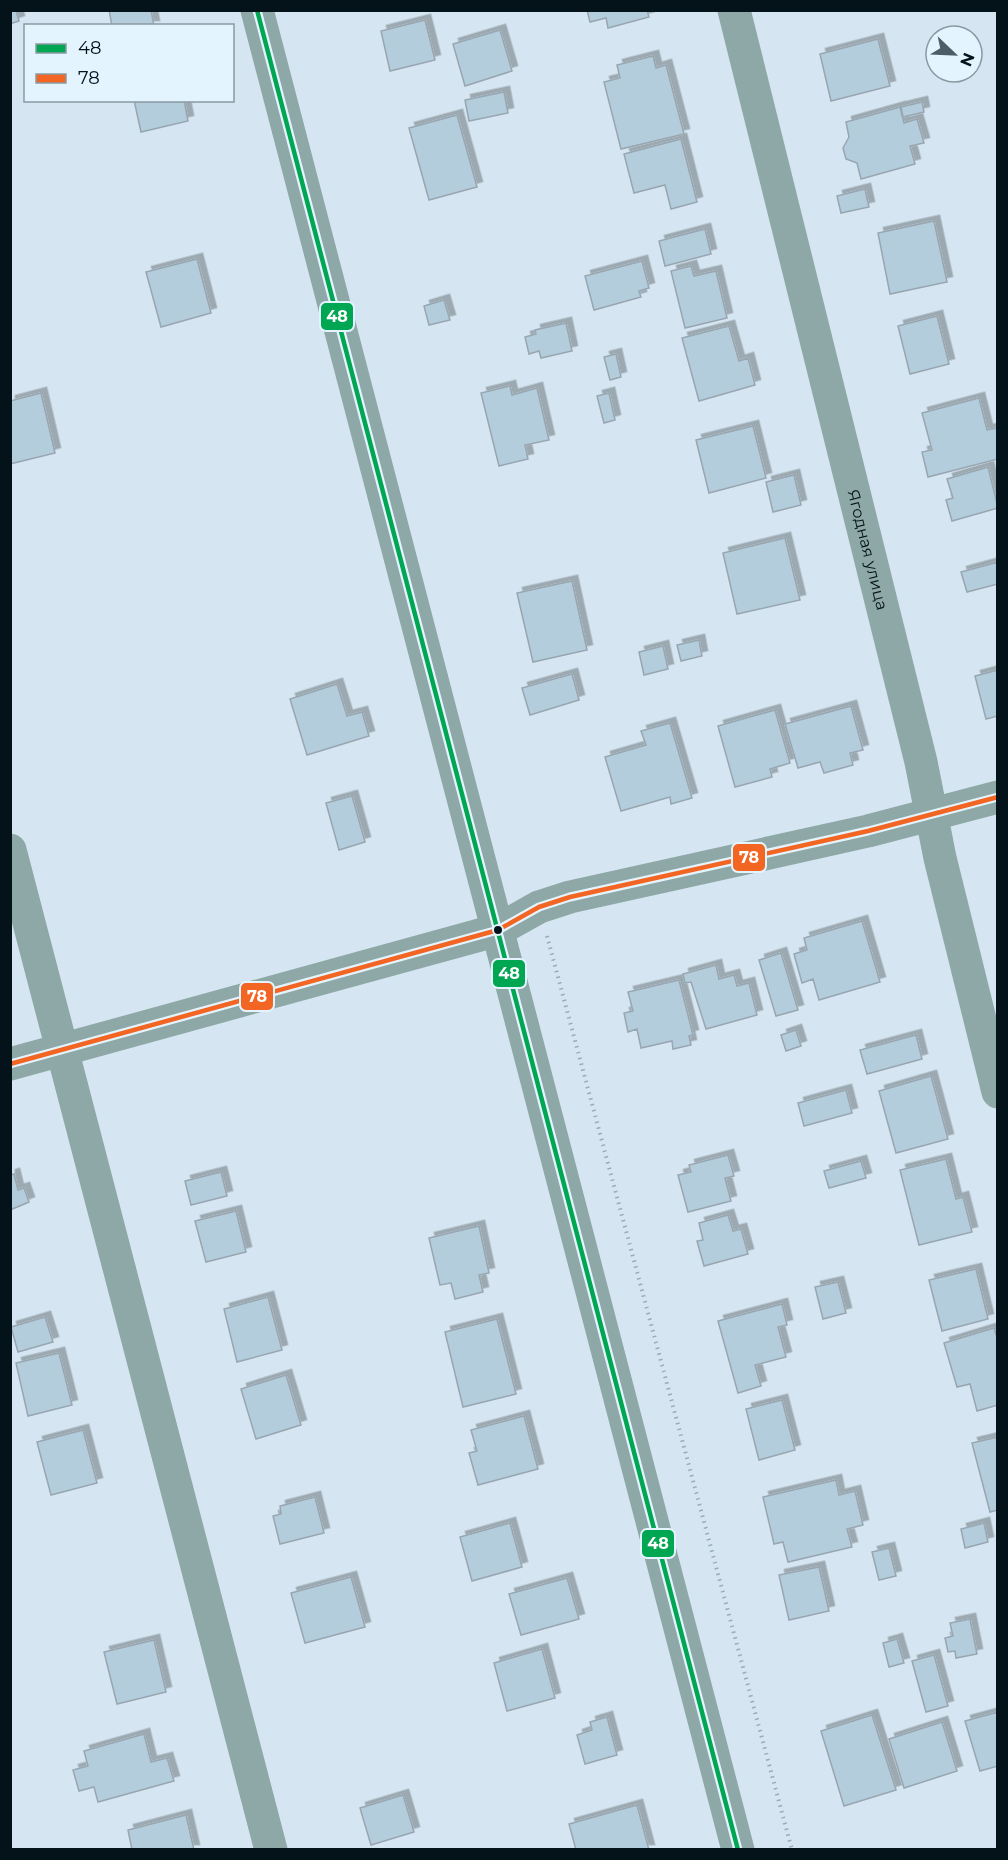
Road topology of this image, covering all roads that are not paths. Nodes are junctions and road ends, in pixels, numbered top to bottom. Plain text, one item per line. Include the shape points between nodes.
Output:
1 (257, 10) edge
2 (734, 10) edge
3 (998, 797) edge
4 (932, 814) junction
5 (10, 850) edge
6 (498, 930) junction
7 (62, 1050) junction
8 (10, 1064) edge
9 (998, 1092) edge
10 (271, 1850) edge
11 (738, 1850) edge

1 - 6 street
2 - 4 street, Ягодная улица
3 - 4 street
4 - 6 street via 570,897 539,907
4 - 9 street, Ягодная улица
5 - 7 street
6 - 7 street
6 - 11 street
7 - 8 street
7 - 10 street

